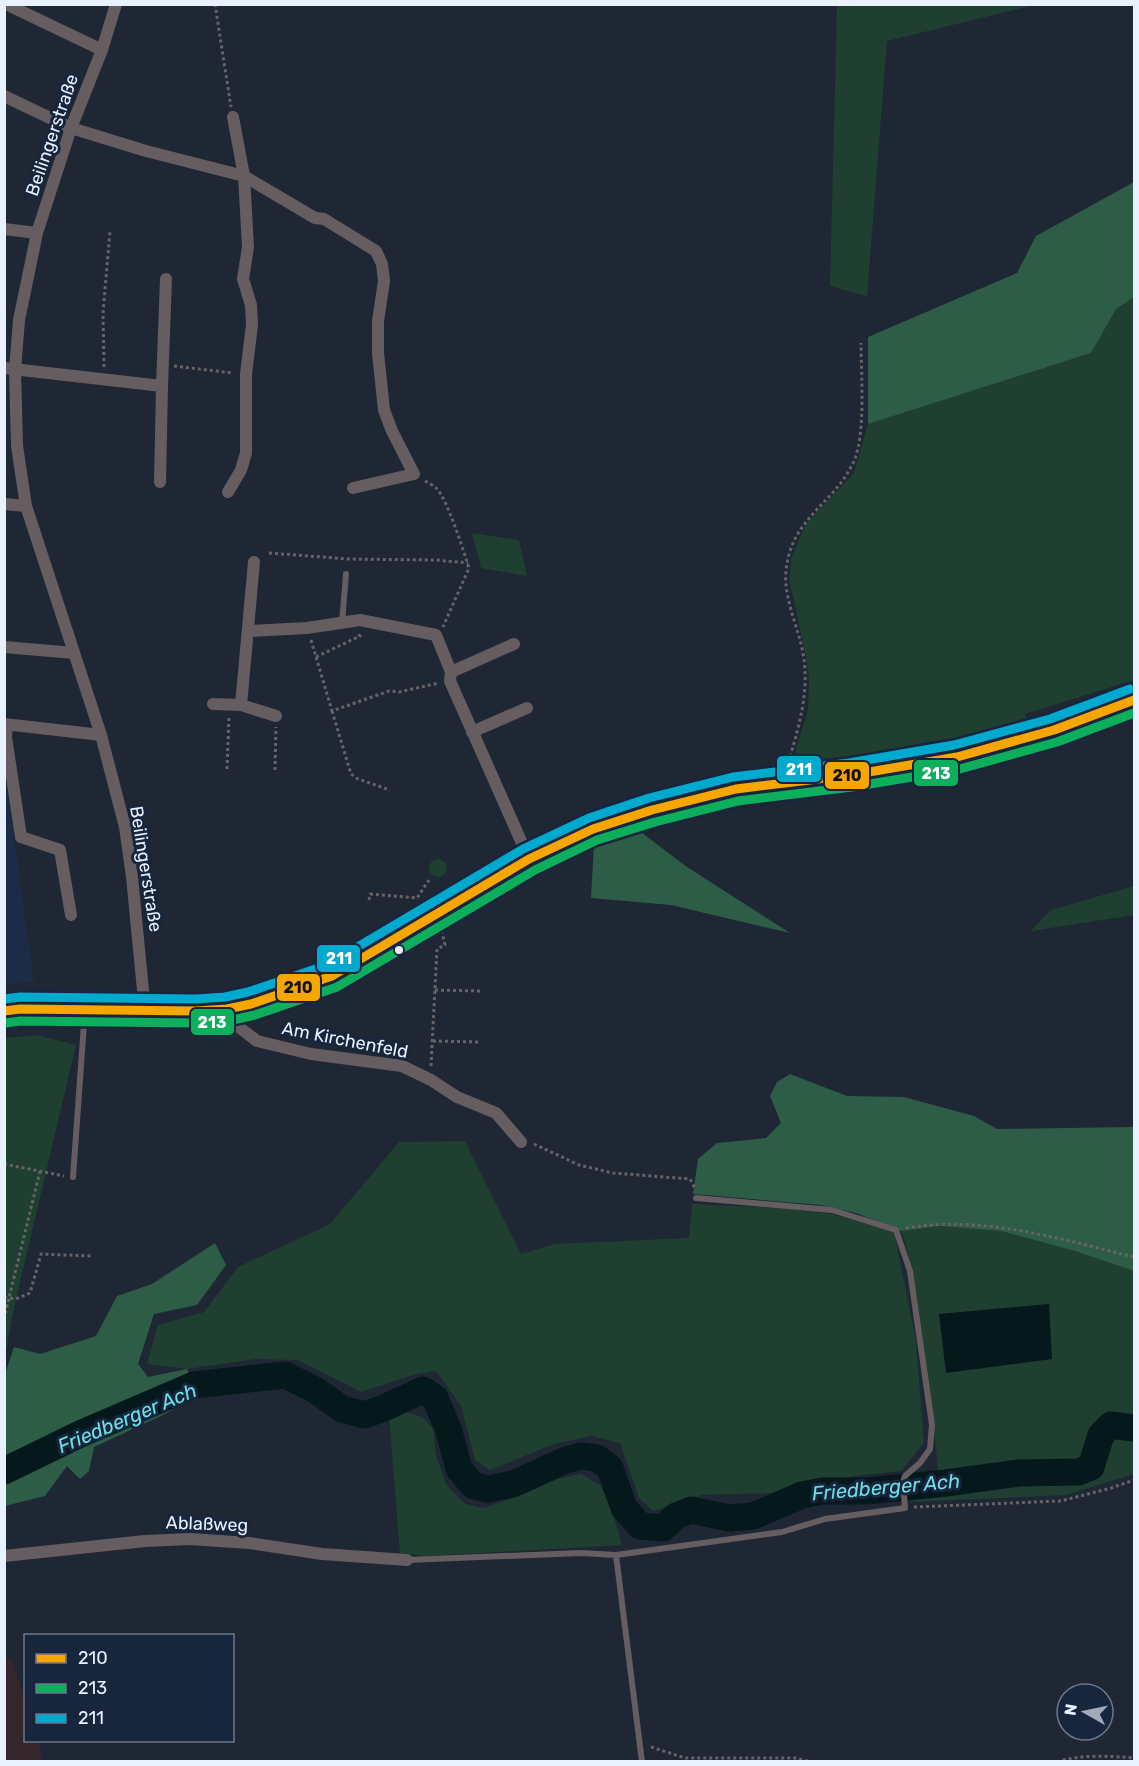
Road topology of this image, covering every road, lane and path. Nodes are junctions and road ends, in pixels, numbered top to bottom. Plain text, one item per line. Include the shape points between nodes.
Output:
1 (6, 4) edge
2 (116, 4) edge
3 (215, 4) edge
4 (102, 50) junction
5 (4, 96) edge
6 (232, 117) joint
7 (70, 128) junction
8 (244, 176) junction
9 (4, 229) edge
10 (110, 231) dead end
11 (37, 233) junction
12 (166, 279) dead end
13 (861, 343) dead end
14 (163, 364) junction
15 (10, 369) edge
16 (246, 374) junction
17 (103, 380) junction
18 (162, 386) junction
19 (414, 474) junction
20 (160, 482) dead end
21 (353, 488) dead end
22 (228, 492) dead end
23 (4, 504) edge
24 (26, 506) junction
25 (269, 554) dead end
26 (254, 562) dead end
27 (468, 563) junction
28 (346, 574) dead end
29 (347, 622) junction
30 (307, 628) junction
31 (249, 631) junction
32 (435, 635) junction
33 (514, 644) dead end
34 (4, 647) edge
35 (74, 652) junction
36 (316, 657) junction
37 (450, 677) junction
38 (1134, 700) edge
39 (213, 704) dead end
40 (235, 705) junction
41 (527, 708) dead end
42 (332, 711) junction
43 (276, 716) joint
44 (6, 724) edge
45 (472, 732) junction
46 (101, 735) junction
47 (228, 769) dead end
48 (274, 770) dead end
49 (783, 784) junction
50 (390, 790) dead end
51 (529, 859) junction
52 (429, 880) dead end
53 (369, 900) dead end
54 (71, 915) dead end
55 (439, 923) dead end
56 (434, 990) junction
57 (481, 991) dead end
58 (85, 1009) junction
59 (227, 1009) junction
60 (4, 1011) edge
61 (146, 1011) junction
62 (432, 1041) junction
63 (479, 1042) dead end
64 (431, 1080) junction
65 (519, 1141) joint
66 (4, 1164) edge
67 (40, 1171) junction
68 (73, 1178) joint
69 (698, 1198) joint
70 (896, 1230) junction
71 (92, 1256) dead end
72 (1134, 1257) edge
73 (7, 1297) edge
74 (4, 1319) edge
75 (1134, 1480) edge
76 (905, 1508) junction
77 (616, 1555) junction
78 (4, 1556) edge
79 (407, 1560) joint
80 (639, 1744) junction
81 (1134, 1758) edge
82 (642, 1761) edge
83 (812, 1761) edge
84 (1057, 1761) edge

1 - 4 street
2 - 4 street, Beilingerstraße
3 - 6 path
4 - 7 street, Beilingerstraße
5 - 7 street
6 - 8 street
7 - 8 street
7 - 11 street, Beilingerstraße
8 - 16 street via 248,247 243,279 252,325
8 - 19 street via 376,251 384,281 378,353 384,410
9 - 11 street
10 - 17 path via 103,313
11 - 15 street, Beilingerstraße
12 - 14 street
13 - 49 path via 860,434 855,459 831,495 798,531 789,552 787,589 805,679 804,705
14 - 16 path
14 - 18 street
15 - 17 street
15 - 24 street, Beilingerstraße
16 - 22 street via 246,453 242,470
17 - 18 street
18 - 20 street
19 - 21 street
19 - 27 path via 437,488
23 - 24 street
24 - 35 street, Beilingerstraße
25 - 27 path
26 - 31 street
27 - 32 path via 446,624
28 - 29 lane
29 - 30 street
29 - 32 street via 375,622
29 - 36 path via 360,636
30 - 31 street
30 - 36 path
31 - 40 street
32 - 37 street
33 - 37 street
34 - 35 street
35 - 46 street, Beilingerstraße
36 - 42 path
37 - 42 path via 399,692 389,691
37 - 45 street
38 - 49 street via 1054,730 957,757
39 - 40 street
40 - 43 street
40 - 47 path
41 - 45 street
42 - 50 path via 351,774
43 - 48 path
44 - 46 street
44 - 54 street via 21,837 60,850
45 - 51 street
46 - 61 street, Beilingerstraße via 125,827
49 - 51 street via 736,789 652,810 593,829
51 - 59 street via 332,976
52 - 53 path via 417,898 370,894
55 - 56 path via 445,945 437,948
56 - 57 path
56 - 62 path
58 - 60 street
58 - 61 street
58 - 68 lane
59 - 61 street
59 - 64 street, Am Kirchenfeld via 235,1024 257,1041 311,1054 402,1066
62 - 63 path
62 - 64 path
64 - 65 street, Am Kirchenfeld via 457,1097 496,1113
65 - 69 path via 523,1139 579,1165 613,1173 690,1179
66 - 67 path
67 - 68 path
67 - 73 path
69 - 70 lane via 832,1210
70 - 72 path via 928,1224 999,1227
70 - 76 lane via 910,1271 932,1425 930,1449 903,1482
71 - 73 path via 41,1254 30,1293 16,1299
73 - 74 path
75 - 76 path via 1061,1501
76 - 77 lane via 825,1519 782,1532
77 - 79 lane
77 - 80 lane
78 - 79 street, Ablaßweg via 190,1539
80 - 82 lane
80 - 83 path via 685,1758
81 - 84 path

